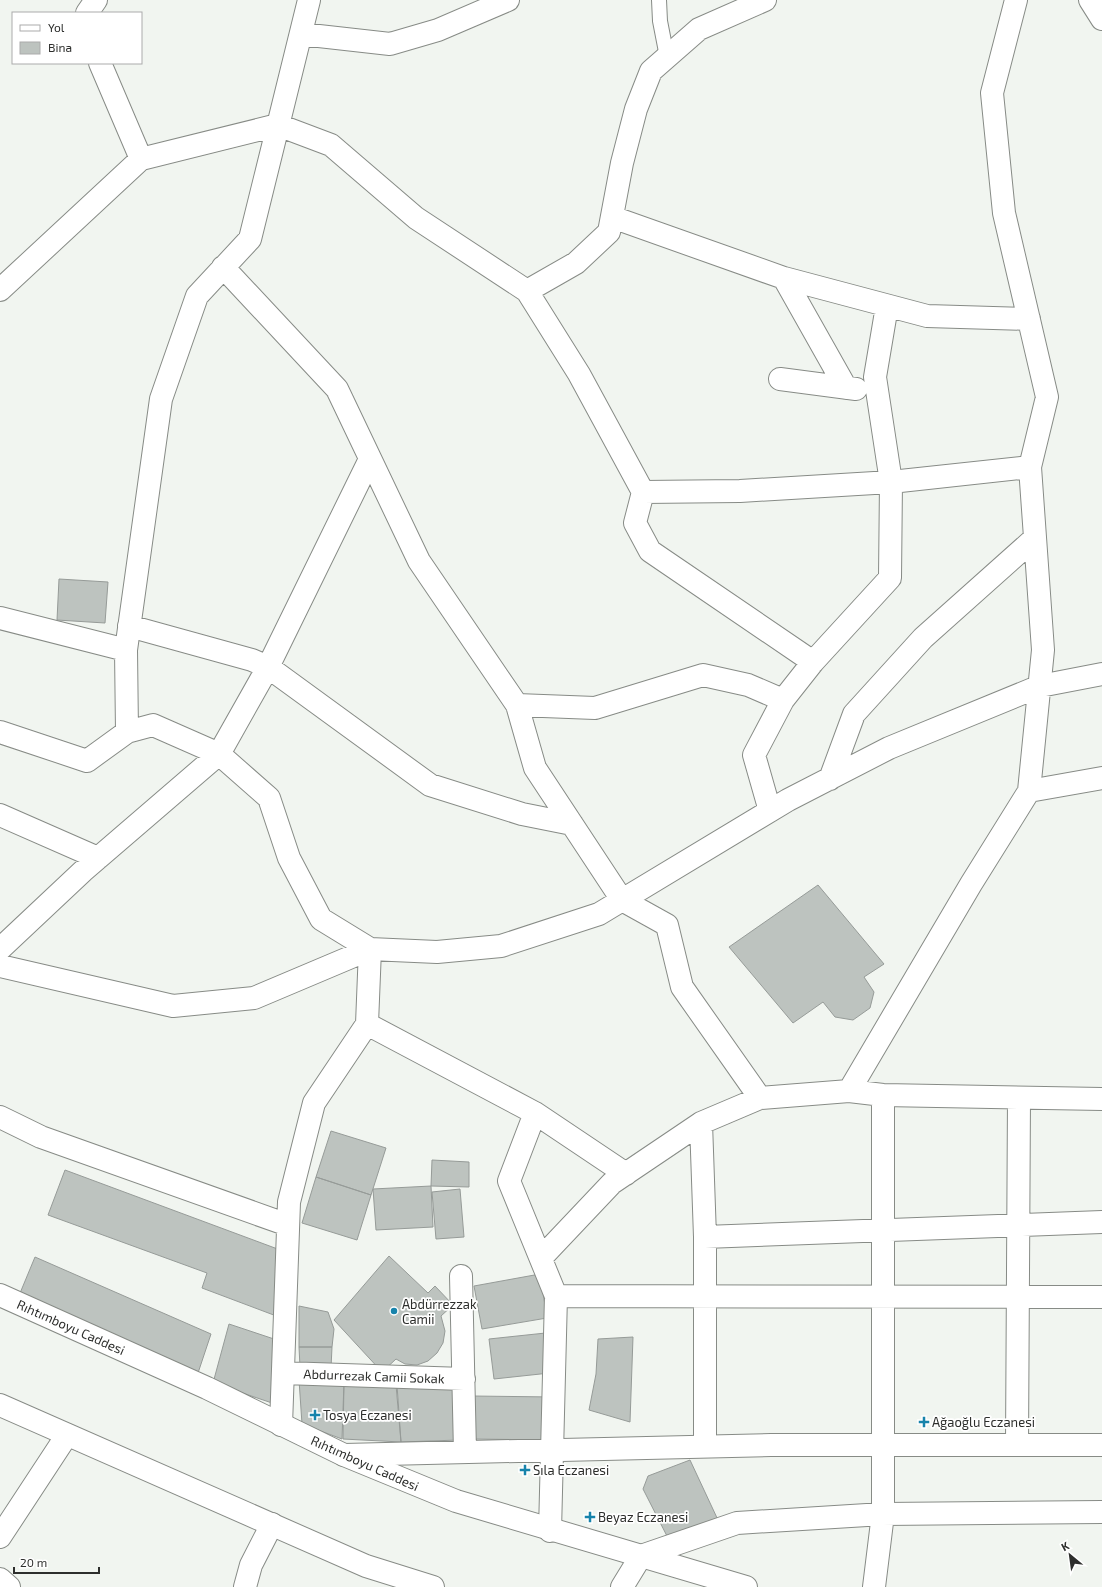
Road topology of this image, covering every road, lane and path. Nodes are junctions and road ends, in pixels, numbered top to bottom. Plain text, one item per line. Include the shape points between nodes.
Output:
1 (96, 0) edge
2 (309, 0) edge
3 (508, 0) edge
4 (658, 0) edge
5 (766, 0) edge
6 (1016, 0) edge
7 (1090, 0) edge
8 (88, 12) edge
9 (1102, 19) edge
10 (301, 34) junction
11 (667, 57) junction
12 (100, 64) edge
13 (278, 125) junction
14 (141, 159) junction
15 (612, 217) junction
16 (223, 267) junction
17 (784, 278) junction
18 (0, 290) edge
19 (527, 291) junction
20 (887, 306) junction
21 (1029, 319) junction
22 (780, 379) dead end
23 (846, 388) junction
24 (877, 392) junction
25 (370, 459) junction
26 (1030, 467) junction
27 (891, 482) junction
28 (642, 492) junction
29 (1035, 538) junction
30 (0, 618) edge
31 (129, 626) junction
32 (126, 650) junction
33 (813, 662) junction
34 (268, 667) junction
35 (1102, 674) edge
36 (1040, 686) junction
37 (783, 700) junction
38 (517, 705) junction
39 (0, 732) edge
40 (127, 732) junction
41 (219, 754) junction
42 (1102, 778) edge
43 (830, 779) junction
44 (1029, 791) junction
45 (770, 811) junction
46 (0, 815) edge
47 (572, 824) junction
48 (98, 858) junction
49 (622, 900) junction
50 (0, 949) edge
51 (370, 949) junction
52 (0, 966) edge
53 (367, 1024) junction
54 (849, 1091) junction
55 (883, 1095) junction
56 (760, 1098) junction
57 (1019, 1098) junction
58 (1102, 1099) edge
59 (535, 1113) junction
60 (0, 1117) edge
61 (701, 1123) junction
62 (626, 1174) junction
63 (1102, 1222) edge
64 (288, 1225) junction
65 (1018, 1226) junction
66 (882, 1230) junction
67 (705, 1237) junction
68 (541, 1258) junction
69 (461, 1276) dead end
70 (0, 1295) edge
71 (556, 1296) junction
72 (704, 1297) junction
73 (882, 1297) junction
74 (1102, 1297) edge
75 (1018, 1298) junction
76 (283, 1372) junction
77 (464, 1380) junction
78 (0, 1405) edge
79 (281, 1426) junction
80 (67, 1435) junction
81 (884, 1445) junction
82 (1017, 1445) junction
83 (1102, 1445) edge
84 (705, 1446) junction
85 (552, 1450) junction
86 (466, 1452) junction
87 (344, 1455) junction
88 (1102, 1512) edge
89 (883, 1514) junction
90 (272, 1524) junction
91 (550, 1531) junction
92 (0, 1537) edge
93 (641, 1556) junction
94 (0, 1579) edge
95 (9, 1587) edge
96 (245, 1587) edge
97 (433, 1587) edge
98 (622, 1587) edge
99 (746, 1587) edge
100 (874, 1587) edge

1 - 8 street
2 - 10 street
3 - 10 street via 438,30 390,44
4 - 11 lane
5 - 11 street via 699,29
6 - 21 street via 992,93 1004,213
7 - 9 street
10 - 13 street
11 - 15 street via 651,71 636,110
12 - 14 street
13 - 14 street
13 - 16 street via 250,239
13 - 19 street via 331,145 416,218
14 - 18 street
15 - 17 street
15 - 19 street via 609,232 576,263
16 - 25 street via 337,389
16 - 31 street via 197,296 161,399
17 - 20 street
17 - 23 street
19 - 28 street via 579,374
20 - 21 street via 927,316
20 - 24 street via 875,377
21 - 26 street via 1047,397
22 - 23 street
23 - 24 street
24 - 27 street
25 - 34 street
25 - 38 street via 419,560
26 - 27 street
26 - 29 street
27 - 28 street via 740,491
27 - 33 street via 890,578
28 - 33 street via 635,523 650,551
29 - 36 street via 1043,650
29 - 43 street via 923,638 854,714
30 - 32 street
31 - 32 street
31 - 34 street via 252,660
32 - 40 street
33 - 37 street
34 - 41 street
34 - 47 street via 430,785 522,814
35 - 36 street
36 - 43 street via 889,748
36 - 44 street
37 - 38 street via 748,685 703,675 595,708
37 - 45 street via 754,755
38 - 47 street via 535,768
39 - 40 street via 87,761
40 - 41 street via 153,725
41 - 48 street
41 - 51 street via 269,798 290,858 321,919
42 - 44 street
43 - 45 street
44 - 54 street via 950,918
45 - 49 street
46 - 48 street
47 - 49 street
48 - 50 street
49 - 51 street via 600,914 501,946 437,952
49 - 56 street via 667,925 682,987
51 - 52 street via 254,998 173,1006
51 - 53 street
53 - 59 street
53 - 64 street via 314,1103 289,1202
54 - 55 street
54 - 56 street
55 - 57 street
55 - 66 street
56 - 61 street
57 - 58 street
57 - 65 street
59 - 62 street
59 - 68 street via 509,1181
60 - 64 street via 41,1137
61 - 62 street
61 - 67 street
62 - 68 street via 612,1183
63 - 65 street
64 - 76 street
65 - 66 street
65 - 75 street
66 - 67 street
66 - 73 street
67 - 72 street
68 - 71 street
69 - 77 street
70 - 79 street, Rıhtımboyu Caddesi via 206,1388
71 - 72 street
71 - 85 street
72 - 73 street
72 - 84 street
73 - 75 street
73 - 81 street
74 - 75 street
75 - 82 street
76 - 77 street, Abdurrezak Camii Sokak
76 - 79 street
77 - 86 street
78 - 80 street
79 - 87 street, Rıhtımboyu Caddesi
80 - 90 street
80 - 92 street
81 - 82 street
81 - 84 street
81 - 89 street
82 - 83 street
84 - 85 street
85 - 86 street
85 - 91 street
86 - 87 street
87 - 91 street, Rıhtımboyu Caddesi via 456,1501
88 - 89 street
89 - 93 street via 737,1523
89 - 100 street
90 - 96 street via 251,1565
90 - 97 street via 366,1566
91 - 93 street, Rıhtımboyu Caddesi
93 - 98 street
93 - 99 street, Rıhtımboyu Caddesi
94 - 95 street

